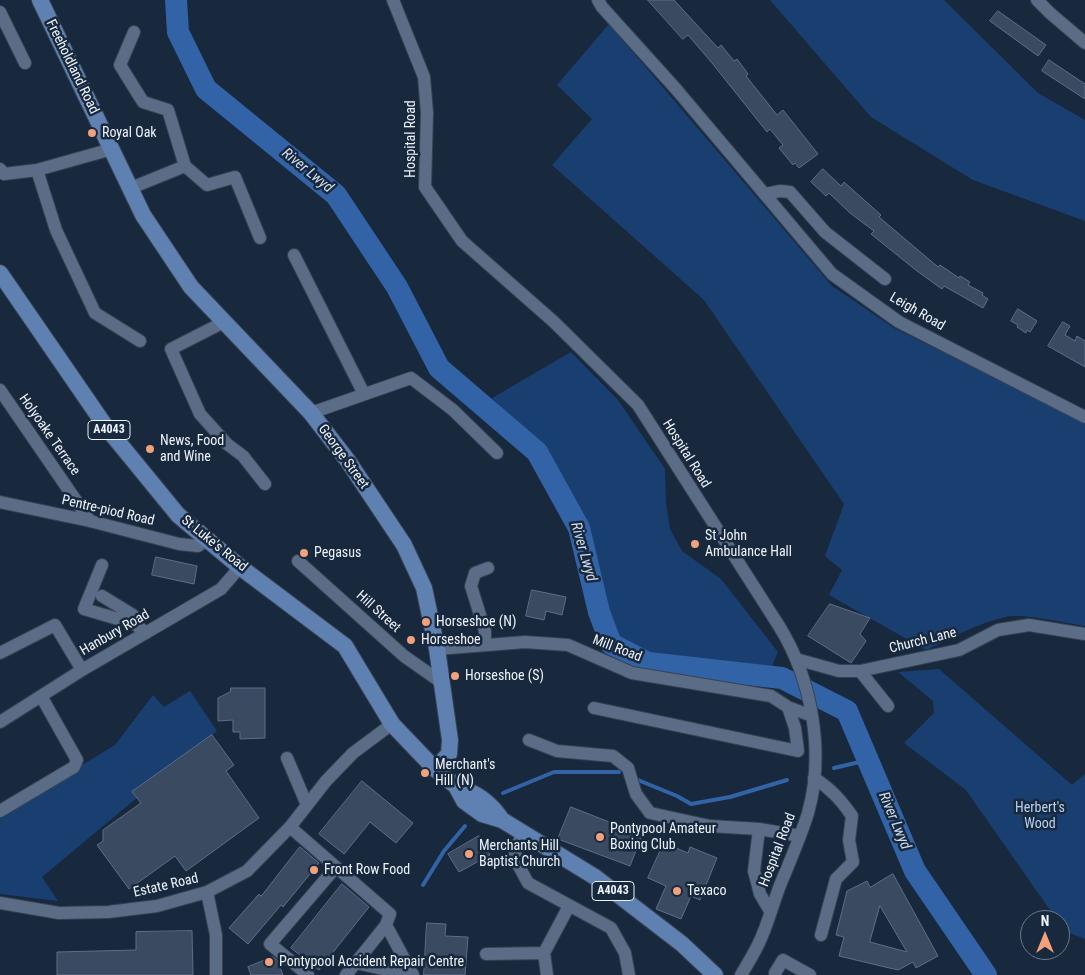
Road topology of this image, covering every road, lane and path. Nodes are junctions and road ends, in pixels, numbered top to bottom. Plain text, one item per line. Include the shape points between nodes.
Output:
1 (40, 0) edge
2 (393, 0) edge
3 (598, 0) edge
4 (1037, 0) edge
5 (0, 12) edge
6 (134, 32) dead end
7 (1085, 44) edge
8 (25, 63) dead end
9 (112, 149) junction
10 (185, 166) junction
11 (0, 169) edge
12 (37, 170) junction
13 (131, 188) junction
14 (765, 194) junction
15 (260, 238) dead end
16 (294, 255) dead end
17 (0, 273) edge
18 (885, 279) dead end
19 (224, 322) junction
20 (140, 341) dead end
21 (0, 390) edge
22 (364, 394) junction
23 (311, 413) junction
24 (1085, 417) edge
25 (498, 452) dead end
26 (265, 484) dead end
27 (0, 502) edge
28 (90, 521) junction
29 (207, 539) junction
30 (298, 561) dead end
31 (102, 565) dead end
32 (240, 567) junction
33 (488, 568) dead end
34 (102, 596) dead end
35 (135, 624) junction
36 (146, 633) junction
37 (1085, 634) edge
38 (485, 645) junction
39 (437, 649) junction
40 (0, 653) edge
41 (798, 664) junction
42 (82, 670) junction
43 (860, 671) junction
44 (441, 682) junction
45 (41, 696) junction
46 (788, 706) junction
47 (888, 706) dead end
48 (594, 708) dead end
49 (812, 716) junction
50 (0, 722) edge
51 (392, 724) junction
52 (529, 740) dead end
53 (287, 758) dead end
54 (435, 769) junction
55 (814, 778) junction
56 (307, 806) junction
57 (0, 811) edge
58 (290, 827) junction
59 (759, 829) junction
60 (522, 833) junction
61 (800, 836) junction
62 (336, 867) junction
63 (207, 892) junction
64 (0, 903) edge
65 (569, 906) junction
66 (770, 911) junction
67 (386, 925) junction
68 (821, 935) dead end
69 (544, 953) junction
70 (486, 954) dead end
71 (356, 963) junction
72 (775, 973) dead end
73 (216, 975) edge
74 (308, 975) edge
75 (346, 975) edge
76 (411, 975) edge
77 (547, 975) edge
78 (628, 975) edge
79 (715, 975) edge
80 (741, 975) edge
81 (810, 975) edge

1 - 9 main road, Freeholdland Road
2 - 41 street, Hospital Road via 424,77 427,114 425,187 462,241 554,322 638,405 779,626
3 - 14 street, Leigh Road
4 - 7 street
5 - 8 street
6 - 10 street via 120,65 143,102 168,110
9 - 12 street
9 - 13 main road, Freeholdland Road
10 - 13 street
10 - 15 street via 207,185 235,177
11 - 12 street via 4,174
12 - 20 street via 56,230 95,313
13 - 19 main road, George Street via 143,215 191,287
14 - 18 street, Leigh Road via 790,192 825,232
14 - 24 street, Leigh Road via 832,274 899,322
16 - 22 street
17 - 29 main road, St Luke's Road / A4043 via 106,427 178,515
19 - 23 main road, George Street
19 - 26 street via 171,350 200,414 227,444 243,456
21 - 28 street, Holyoake Terrace
22 - 23 street
22 - 25 street via 411,378
23 - 39 main road, George Street via 404,544 424,588
27 - 28 street, Pentre-piod Road
28 - 29 street, Pentre-piod Road via 179,544 198,546
29 - 32 main road, St Luke's Road / A4043
30 - 44 street, Hill Street via 404,656
31 - 35 street via 84,609
32 - 36 street, Hanbury Road via 221,589
32 - 51 main road, St Luke's Road / A4043 via 345,646
33 - 38 street via 476,573 471,586 485,631
34 - 35 street via 133,615
35 - 36 street
36 - 42 street, Hanbury Road
37 - 43 street, Church Lane via 1029,625 998,630 959,650
38 - 39 street, Mill Road
38 - 46 street, Mill Road via 525,642 568,645 632,673 771,696
39 - 44 main road, George Street
40 - 42 street via 55,625
41 - 43 street, Church Lane
41 - 49 street, Hospital Road
42 - 45 street, Hanbury Road
43 - 47 street
44 - 54 main road, George Street via 450,740 449,754
45 - 50 street, Hanbury Road
45 - 57 street via 77,760 74,767
46 - 48 street via 798,751
46 - 49 street, Mill Road
49 - 55 street, Hospital Road via 816,745
51 - 54 main road, St Luke's Road / A4043
51 - 56 street, Estate Road via 353,753
52 - 59 street via 557,750 614,756 628,768 636,794 650,813 710,826
53 - 56 street
54 - 60 main road, St Luke's Road / A4043 via 456,786 464,801 482,814 502,820
55 - 61 street, Hospital Road
55 - 68 street via 830,788 852,816 850,840 853,862 836,879
56 - 58 street, Estate Road
58 - 62 street
58 - 63 street, Estate Road via 247,871
59 - 61 street
59 - 66 street via 754,872 760,894
60 - 65 street via 514,857 528,883
60 - 79 main road, St Luke's Road / A4043 via 595,877 682,944
61 - 66 street, Hospital Road
62 - 67 street via 390,914
62 - 74 street via 270,944
63 - 64 street, Estate Road via 157,906 108,912 59,912
63 - 73 street via 216,934
65 - 69 street
65 - 78 street via 611,928 625,953
66 - 80 street, Hospital Road via 758,945
67 - 71 street
67 - 76 street
69 - 70 street
69 - 77 street
71 - 75 street
71 - 76 street
72 - 81 street via 783,960

